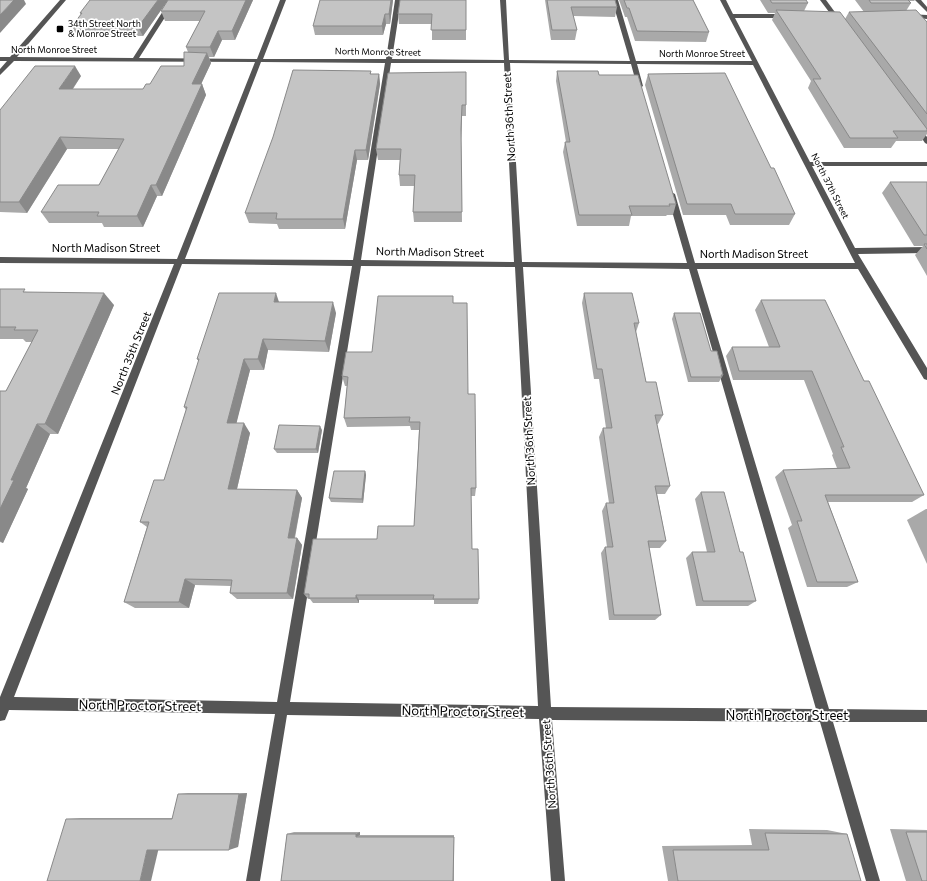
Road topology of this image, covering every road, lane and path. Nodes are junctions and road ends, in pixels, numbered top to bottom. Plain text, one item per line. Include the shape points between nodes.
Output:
1 (63, 0) edge
2 (173, 0) edge
3 (283, 0) edge
4 (398, 0) edge
5 (503, 0) edge
6 (615, 0) edge
7 (723, 0) edge
8 (823, 0) edge
9 (918, 0) edge
10 (927, 10) edge
11 (732, 16) junction
12 (795, 16) edge
13 (827, 16) edge
14 (835, 16) junction
15 (842, 16) edge
16 (904, 16) edge
17 (927, 17) edge
18 (844, 28) edge
19 (0, 59) edge
20 (12, 59) junction
21 (135, 59) junction
22 (259, 60) junction
23 (389, 61) junction
24 (506, 62) junction
25 (633, 63) junction
26 (756, 63) junction
27 (0, 73) edge
28 (642, 93) edge
29 (913, 122) edge
30 (927, 142) edge
31 (809, 164) junction
32 (927, 164) edge
33 (668, 183) edge
34 (927, 250) edge
35 (852, 251) junction
36 (0, 260) edge
37 (181, 261) junction
38 (356, 263) junction
39 (518, 265) junction
40 (692, 266) junction
41 (860, 266) junction
42 (915, 357) junction
43 (927, 357) edge
44 (927, 376) edge
45 (2, 707) edge
46 (282, 708) junction
47 (546, 713) junction
48 (824, 715) junction
49 (927, 716) edge
50 (253, 881) edge
51 (558, 881) edge
52 (873, 881) edge

1 - 20 street
2 - 21 street
3 - 22 street, North 35th Street
4 - 23 street
5 - 24 street, North 36th Street
6 - 25 street
7 - 11 street, North 37th Street
8 - 14 street
9 - 10 street
11 - 12 street
11 - 26 street, North 37th Street
13 - 14 street
14 - 15 street
14 - 18 street
16 - 17 street
19 - 20 street, North Monroe Street
20 - 21 street, North Monroe Street
20 - 27 street
21 - 22 street, North Monroe Street
22 - 23 street, North Monroe Street
22 - 37 street, North 35th Street
23 - 24 street, North Monroe Street
23 - 38 street
24 - 25 street, North Monroe Street
24 - 39 street, North 36th Street
25 - 26 street, North Monroe Street
25 - 28 street
26 - 31 street, North 37th Street
29 - 30 street
31 - 32 street
31 - 35 street, North 37th Street
33 - 40 street
34 - 35 street
35 - 41 street, North 37th Street
36 - 37 street, North Madison Street
37 - 38 street, North Madison Street
37 - 45 street, North 35th Street
38 - 39 street, North Madison Street
38 - 46 street
39 - 40 street, North Madison Street
39 - 47 street, North 36th Street
40 - 41 street, North Madison Street
40 - 48 street
41 - 42 street, North 37th Street
42 - 43 street
42 - 44 street, North 37th Street
45 - 46 street, North Proctor Street
46 - 47 street, North Proctor Street
46 - 50 street
47 - 48 street, North Proctor Street
47 - 51 street, North 36th Street
48 - 49 street, North Proctor Street
48 - 52 street

